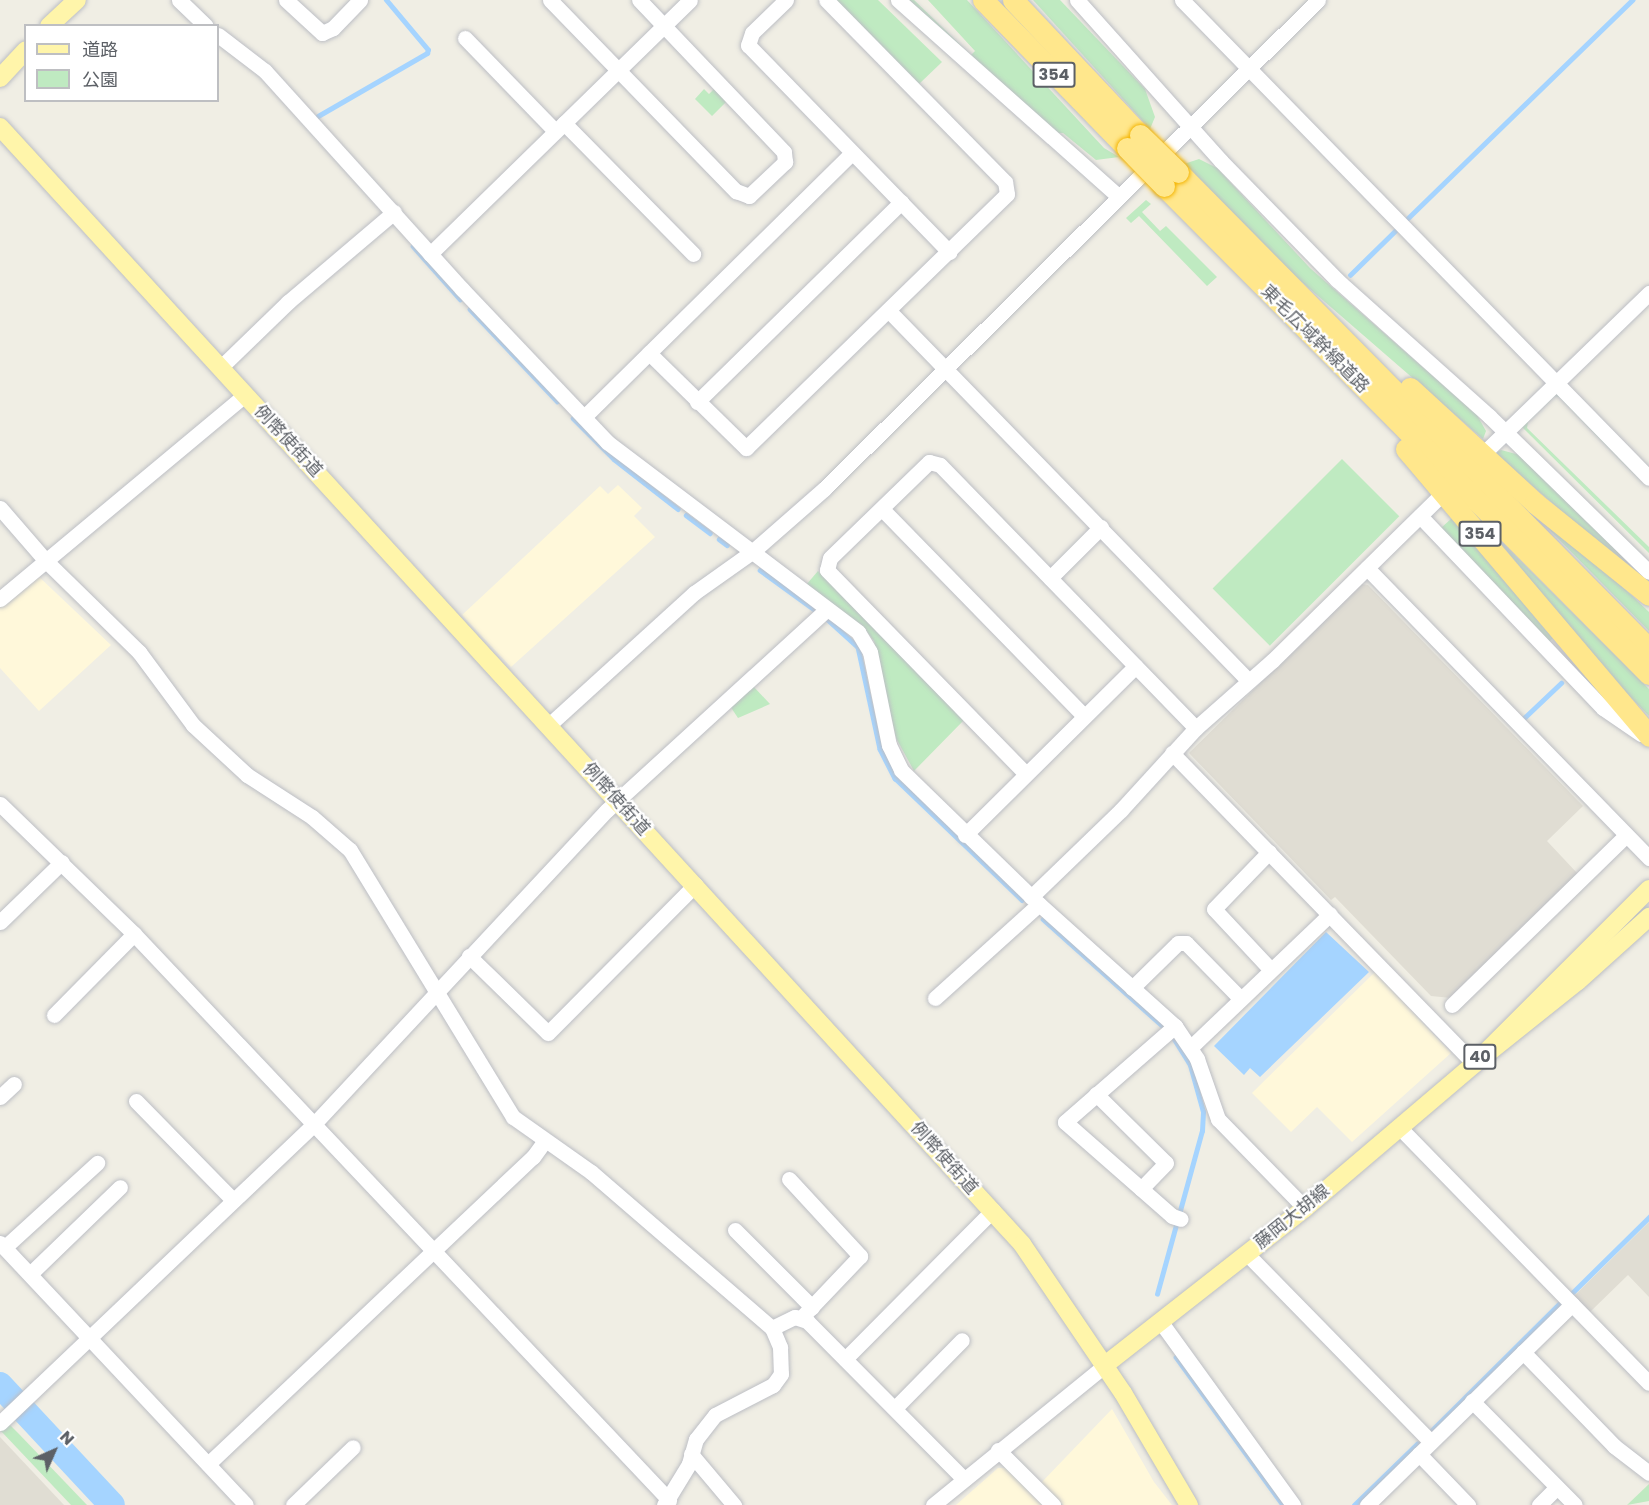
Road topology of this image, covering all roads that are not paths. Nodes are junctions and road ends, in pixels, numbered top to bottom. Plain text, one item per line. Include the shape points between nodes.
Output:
1 (77, 0) edge
2 (179, 0) edge
3 (286, 0) edge
4 (360, 0) edge
5 (550, 0) edge
6 (639, 0) edge
7 (690, 0) edge
8 (786, 0) edge
9 (826, 0) edge
10 (898, 0) edge
11 (983, 0) edge
12 (1014, 0) edge
13 (1077, 0) edge
14 (1182, 0) edge
15 (1318, 0) edge
16 (51, 24) edge
17 (204, 24) edge
18 (664, 26) junction
19 (219, 36) edge
20 (465, 38) dead end
21 (24, 52) edge
22 (1248, 68) junction
23 (619, 70) junction
24 (0, 78) edge
25 (1190, 124) junction
26 (0, 127) edge
27 (560, 127) junction
28 (1133, 142) junction
29 (852, 153) junction
30 (1117, 195) junction
31 (901, 202) junction
32 (393, 212) junction
33 (949, 252) junction
34 (430, 254) junction
35 (693, 254) dead end
36 (1649, 293) edge
37 (890, 311) junction
38 (1317, 328) junction
39 (649, 353) junction
40 (220, 368) junction
41 (946, 369) junction
42 (1556, 383) junction
43 (245, 394) junction
44 (697, 402) junction
45 (584, 417) junction
46 (1506, 432) junction
47 (1489, 448) dead end
48 (1649, 478) edge
49 (1440, 496) dead end
50 (0, 508) edge
51 (882, 509) junction
52 (1420, 516) junction
53 (1101, 526) junction
54 (752, 552) junction
55 (45, 560) junction
56 (1366, 568) junction
57 (1649, 572) edge
58 (1050, 578) junction
59 (1649, 595) edge
60 (0, 599) edge
61 (827, 609) junction
62 (1649, 648) edge
63 (1136, 666) junction
64 (1649, 674) edge
65 (1248, 680) junction
66 (1084, 716) junction
67 (549, 725) junction
68 (1196, 728) junction
69 (1649, 737) edge
70 (1172, 753) junction
71 (1026, 774) junction
72 (617, 801) junction
73 (0, 804) edge
74 (965, 835) junction
75 (1626, 835) junction
76 (1269, 852) junction
77 (1649, 858) edge
78 (62, 862) junction
79 (695, 885) junction
80 (1649, 889) edge
81 (1035, 901) junction
82 (1649, 907) edge
83 (1330, 914) junction
84 (1649, 916) edge
85 (0, 922) edge
86 (134, 934) junction
87 (469, 956) junction
88 (1271, 970) junction
89 (1132, 988) junction
90 (1548, 990) junction
91 (435, 992) junction
92 (935, 998) dead end
93 (1241, 999) junction
94 (1452, 1005) dead end
95 (54, 1015) dead end
96 (1175, 1026) junction
97 (1191, 1047) junction
98 (1474, 1064) junction
99 (14, 1084) dead end
100 (1096, 1094) junction
101 (0, 1097) edge
102 (136, 1101) dead end
103 (314, 1124) junction
104 (1400, 1128) junction
105 (544, 1142) junction
106 (97, 1163) dead end
107 (789, 1179) dead end
108 (120, 1187) dead end
109 (1141, 1189) junction
110 (233, 1200) junction
111 (1305, 1208) junction
112 (993, 1210) junction
113 (1177, 1218) dead end
114 (735, 1230) dead end
115 (2, 1245) edge
116 (433, 1250) junction
117 (1246, 1254) junction
118 (30, 1274) junction
119 (1572, 1304) junction
120 (807, 1312) junction
121 (1161, 1321) junction
122 (772, 1328) junction
123 (90, 1339) junction
124 (962, 1340) dead end
125 (1523, 1352) junction
126 (845, 1359) junction
127 (1105, 1365) junction
128 (1649, 1383) edge
129 (1472, 1401) junction
130 (895, 1408) junction
131 (2, 1421) edge
132 (1431, 1442) junction
133 (353, 1447) dead end
134 (998, 1450) junction
135 (691, 1454) junction
136 (1419, 1454) junction
137 (208, 1464) junction
138 (1649, 1473) edge
139 (964, 1479) junction
140 (1557, 1487) junction
141 (666, 1502) edge
142 (246, 1505) edge
143 (293, 1505) edge
144 (734, 1505) edge
145 (933, 1505) edge
146 (1053, 1505) edge
147 (1189, 1505) edge
148 (1293, 1505) edge
149 (1367, 1505) edge
150 (1468, 1505) edge
151 (1539, 1505) edge
152 (1575, 1505) edge

1 - 16 main road
2 - 17 street
3 - 4 street via 317,29 328,33
5 - 23 street
6 - 18 street
7 - 18 street
8 - 29 street via 752,33 748,45
9 - 33 street via 1007,186 1005,197
10 - 30 street
11 - 28 highway, 東毛広域幹線道路 / 354
12 - 28 highway, 東毛広域幹線道路 / 354
13 - 25 street
14 - 22 street
15 - 22 street
18 - 23 street
18 - 23 street via 784,152 784,162 767,179 749,196 741,195
19 - 32 street via 265,71
20 - 27 street
21 - 24 main road
22 - 25 street
22 - 42 street
23 - 27 street
25 - 30 street
25 - 46 street via 1337,280
26 - 40 main road, 例幣使街道
27 - 34 street
27 - 35 street
28 - 38 highway, 東毛広域幹線道路 / 354, bridge
29 - 31 street
29 - 39 street
30 - 41 street
31 - 33 street
31 - 44 street
32 - 34 street
32 - 40 street via 288,302
33 - 37 street
34 - 45 street
36 - 42 street
37 - 41 street
37 - 44 street via 746,448
38 - 59 highway, 354 via 1377,359 1536,502
38 - 62 highway, 東毛広域幹線道路 / 354
38 - 64 highway, 東毛広域幹線道路 / 354
38 - 69 highway, 354 via 1339,376 1469,521
39 - 44 street
39 - 45 street
40 - 43 main road, 例幣使街道
41 - 53 street
41 - 54 street via 824,489
42 - 46 street
42 - 48 street
43 - 55 street
43 - 67 main road, 例幣使街道
45 - 54 street via 639,470
46 - 47 street
46 - 57 street
49 - 52 street
50 - 55 street
51 - 58 street via 925,465 937,462
51 - 66 street
51 - 71 street via 830,558 827,570
52 - 56 street
52 - 69 street via 1603,708
53 - 58 street
53 - 65 street
54 - 61 street
54 - 67 street via 689,598
55 - 60 street
55 - 91 street via 139,651 193,725 247,775 312,817 350,850
56 - 65 street
56 - 75 street
58 - 63 street
61 - 72 street
61 - 74 street via 858,632 868,646 889,745 901,770
63 - 66 street
63 - 68 street
65 - 68 street
66 - 71 street
67 - 72 main road, 例幣使街道
68 - 70 street
70 - 76 street
70 - 81 street
71 - 74 street
72 - 79 main road, 例幣使街道
72 - 87 street
73 - 78 street
74 - 81 street
75 - 77 street
75 - 94 street
76 - 83 street
76 - 88 street via 1214,909
78 - 85 street
78 - 86 street
79 - 87 street via 548,1034
79 - 112 main road, 例幣使街道
80 - 90 main road, 藤岡大胡線 / 40
81 - 89 street
81 - 92 street
82 - 90 main road
83 - 88 street
83 - 98 street
84 - 98 main road, 藤岡大胡線 / 40 via 1578,981
86 - 95 street
86 - 103 street
87 - 91 street
88 - 93 street
89 - 93 street via 1178,943 1186,943
89 - 96 street
90 - 98 main road, 藤岡大胡線 / 40
91 - 103 street
91 - 105 street via 499,1099 513,1117
93 - 97 street
96 - 97 street
96 - 100 street
97 - 111 street via 1218,1119
98 - 104 main road, 藤岡大胡線 / 40
99 - 101 street
100 - 109 street via 1166,1162
100 - 109 street via 1065,1122
102 - 110 street
103 - 110 street
103 - 116 street
104 - 111 main road, 藤岡大胡線 / 40
104 - 119 street
105 - 116 street via 533,1157
105 - 122 street via 591,1172
106 - 115 street
107 - 120 street via 860,1256
108 - 118 street
109 - 113 street
110 - 123 street
111 - 117 main road, 藤岡大胡線 / 40
112 - 126 street
112 - 127 main road, 例幣使街道 via 1022,1244
114 - 120 street
115 - 118 street
116 - 137 street
116 - 141 street
117 - 121 main road, 藤岡大胡線 / 40
117 - 132 street
118 - 123 street
119 - 125 street
119 - 128 street
120 - 122 street
120 - 126 street
121 - 127 main road, 藤岡大胡線 / 40
121 - 148 street
122 - 135 street via 780,1347 781,1374 773,1385 715,1414 696,1439
123 - 131 street
123 - 137 street
124 - 130 street
125 - 129 street
125 - 138 street via 1614,1446
126 - 130 street
127 - 134 street
127 - 147 main road, 例幣使街道
129 - 132 street
129 - 140 street
130 - 139 street
132 - 136 street
133 - 143 street
134 - 139 street
134 - 146 street
135 - 141 street
135 - 144 street
136 - 149 street
136 - 150 street
137 - 142 street
139 - 145 street
140 - 151 street
140 - 152 street

